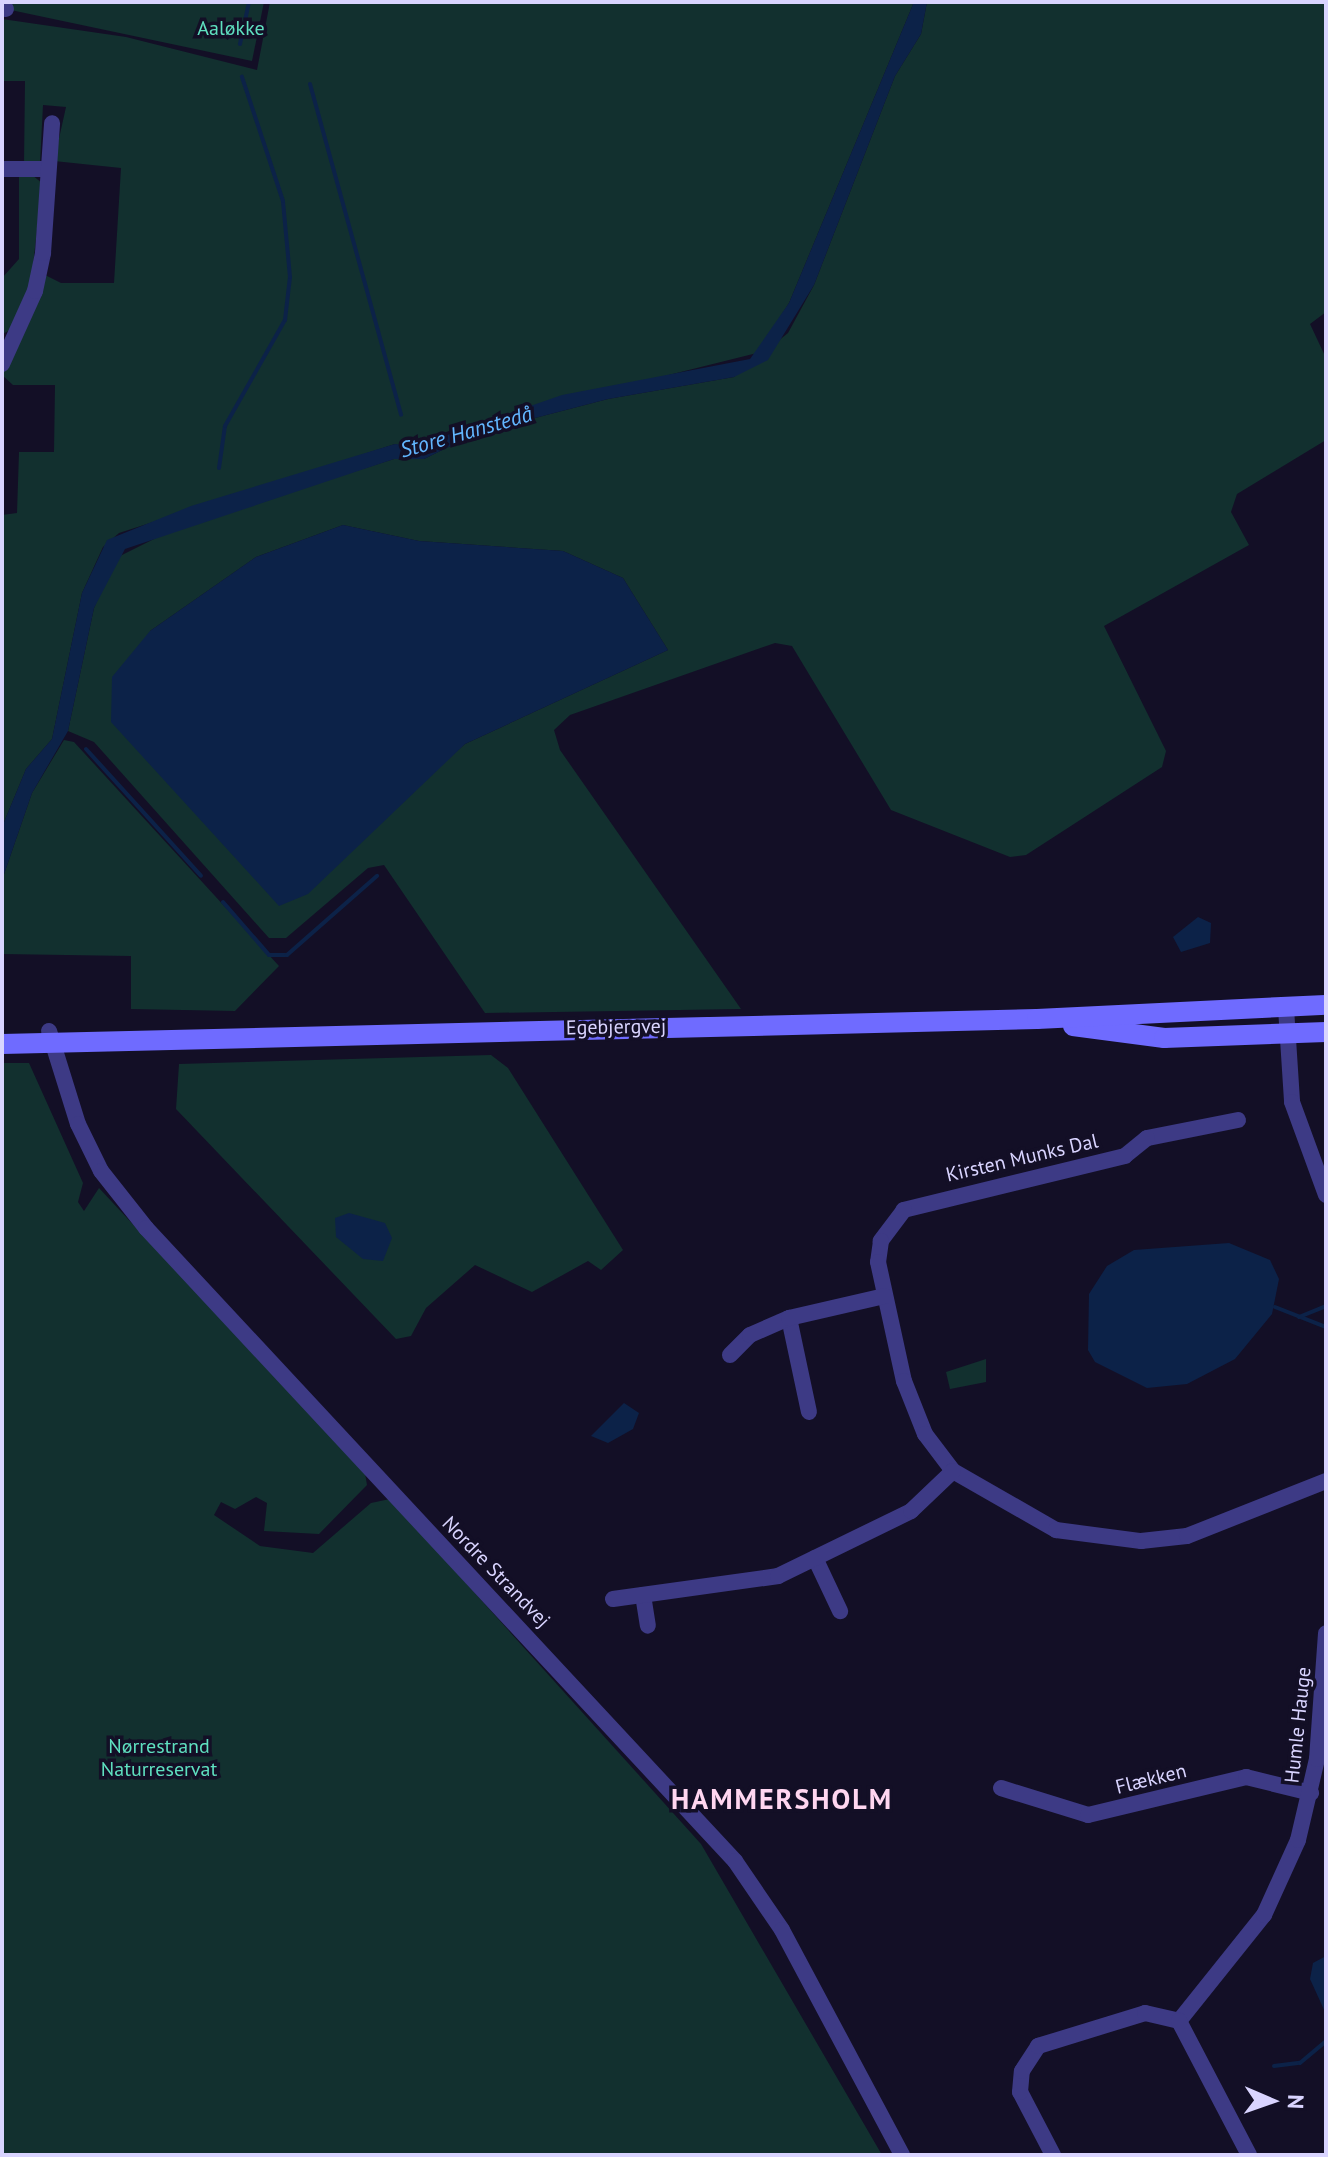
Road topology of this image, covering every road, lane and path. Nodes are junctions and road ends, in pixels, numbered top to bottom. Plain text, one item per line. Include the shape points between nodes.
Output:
1 (52, 123) dead end
2 (2, 169) edge
3 (48, 169) junction
4 (9, 340) edge
5 (2, 364) edge
6 (1326, 1005) edge
7 (1286, 1008) junction
8 (1326, 1016) edge
9 (1037, 1019) junction
10 (2, 1031) edge
11 (1326, 1032) edge
12 (1288, 1036) junction
13 (49, 1038) junction
14 (2, 1044) edge
15 (1238, 1120) dead end
16 (1326, 1195) edge
17 (884, 1296) junction
18 (789, 1318) junction
19 (730, 1355) dead end
20 (809, 1412) dead end
21 (953, 1471) junction
22 (1326, 1481) edge
23 (815, 1558) junction
24 (643, 1595) junction
25 (613, 1599) dead end
26 (840, 1611) dead end
27 (648, 1626) dead end
28 (1326, 1633) edge
29 (1324, 1719) edge
30 (1001, 1788) dead end
31 (1311, 1793) junction
32 (1179, 2021) junction
33 (902, 2155) edge
34 (1053, 2155) edge
35 (1249, 2155) edge

1 - 3 street
2 - 3 street
3 - 4 street via 43,253
4 - 5 street
6 - 7 street, Egebjergvej
7 - 9 street, Egebjergvej
7 - 12 street
8 - 12 street via 1301,1019
9 - 12 street, Egebjergvej via 1164,1038
9 - 13 street, Egebjergvej
10 - 13 street, Egebjergvej
11 - 12 street, Egebjergvej
12 - 16 street via 1292,1102
13 - 14 street, Egebjergvej
13 - 33 street, Nordre Strandvej via 101,1171 146,1228 735,1861 782,1930
15 - 17 street, Kirsten Munks Dal via 1147,1138 1125,1156 904,1210 881,1241
17 - 18 street
17 - 21 street, Kirsten Munks Dal via 911,1402
18 - 19 street via 750,1335
18 - 20 street
21 - 22 street, Kirsten Munks Dal via 1056,1530 1141,1541 1220,1526
21 - 23 street via 911,1511
23 - 24 street via 778,1576
23 - 26 street
24 - 25 street
24 - 27 street
28 - 29 street, Humle Hauge
29 - 31 street, Humle Hauge
30 - 31 street, Flækken via 1088,1815 1246,1777
31 - 32 street, Humle Hauge via 1264,1915
32 - 34 street via 1145,2013 1038,2046 1022,2071 1020,2092
32 - 35 street

